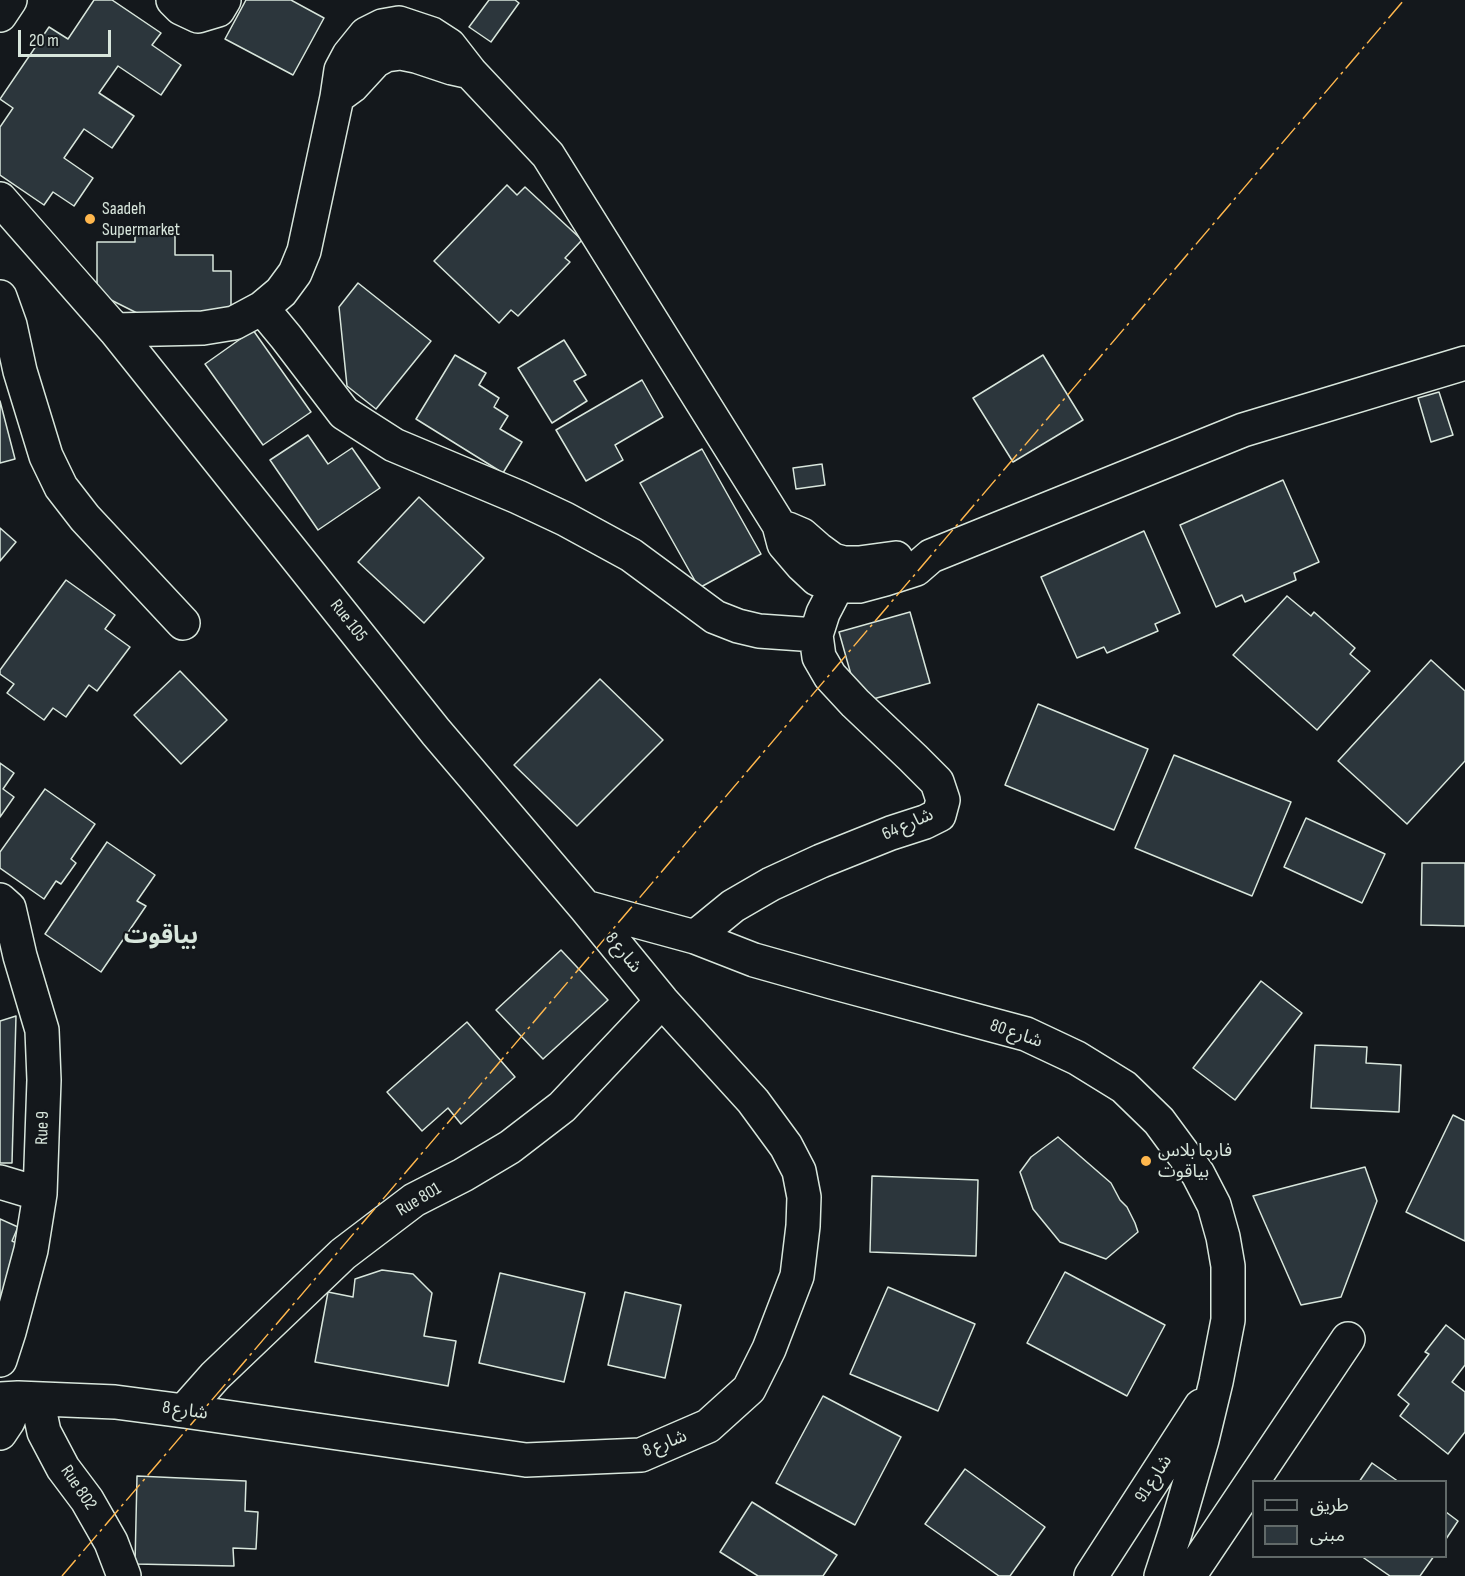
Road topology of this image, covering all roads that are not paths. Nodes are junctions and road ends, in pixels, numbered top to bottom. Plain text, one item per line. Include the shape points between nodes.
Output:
1 (10, 0) edge
2 (173, 0) edge
3 (224, 0) edge
4 (0, 15) edge
5 (382, 27) edge
6 (0, 199) edge
7 (0, 297) edge
8 (262, 308) junction
9 (115, 330) junction
10 (1465, 363) edge
11 (779, 525) junction
12 (931, 556) junction
13 (837, 586) junction
14 (183, 623) dead end
15 (816, 635) junction
16 (0, 900) edge
17 (585, 907) junction
18 (695, 937) junction
19 (662, 1001) junction
20 (0, 1182) edge
21 (40, 1194) junction
22 (1348, 1339) dead end
23 (0, 1360) edge
24 (1216, 1382) junction
25 (18, 1399) edge
26 (184, 1411) junction
27 (0, 1433) edge
28 (1253, 1480) edge
29 (1252, 1482) edge
30 (124, 1576) edge
31 (1091, 1576) edge
32 (1161, 1576) edge
33 (1189, 1576) edge

1 - 4 street
2 - 3 street via 198,16 218,10
5 - 8 street via 375,61 337,97 304,250 295,273
5 - 11 street via 401,53 470,72 548,155
6 - 9 street, Rue 105
7 - 14 street via 46,456 61,487
8 - 9 street via 234,322 203,328
8 - 15 street via 344,413 394,445 565,519 631,555 715,616 759,631
9 - 17 street, Rue 105 via 436,732
10 - 12 street via 1243,430
11 - 12 street via 844,563
11 - 13 street via 784,544 802,565 817,579
12 - 13 street via 916,568 885,579 859,586
13 - 15 street
15 - 18 street, شارع 64 via 819,657 830,676 937,782 943,800 939,815 771,884 733,906
16 - 21 street, Rue 9 via 9,908 42,1030
17 - 18 street, شارع 80
17 - 19 street, شارع 8
18 - 24 street, شارع 80 via 766,963 1026,1034 1077,1058 1124,1087 1159,1121 1198,1174 1214,1205 1228,1266 1228,1320
19 - 26 street, Rue 801 via 562,1107 510,1147 414,1200 343,1254
19 - 26 street, شارع 8 via 753,1101 786,1146 799,1171 804,1197 797,1276 769,1349 749,1389 708,1426 641,1455 526,1460
20 - 21 street
21 - 23 street, Rue 9 via 31,1250
22 - 28 street
24 - 31 street, شارع 91
24 - 32 street, شارع 80
25 - 26 street, شارع 8 via 115,1402
25 - 27 street
25 - 30 street, Rue 802 via 87,1500 111,1542
29 - 33 street

